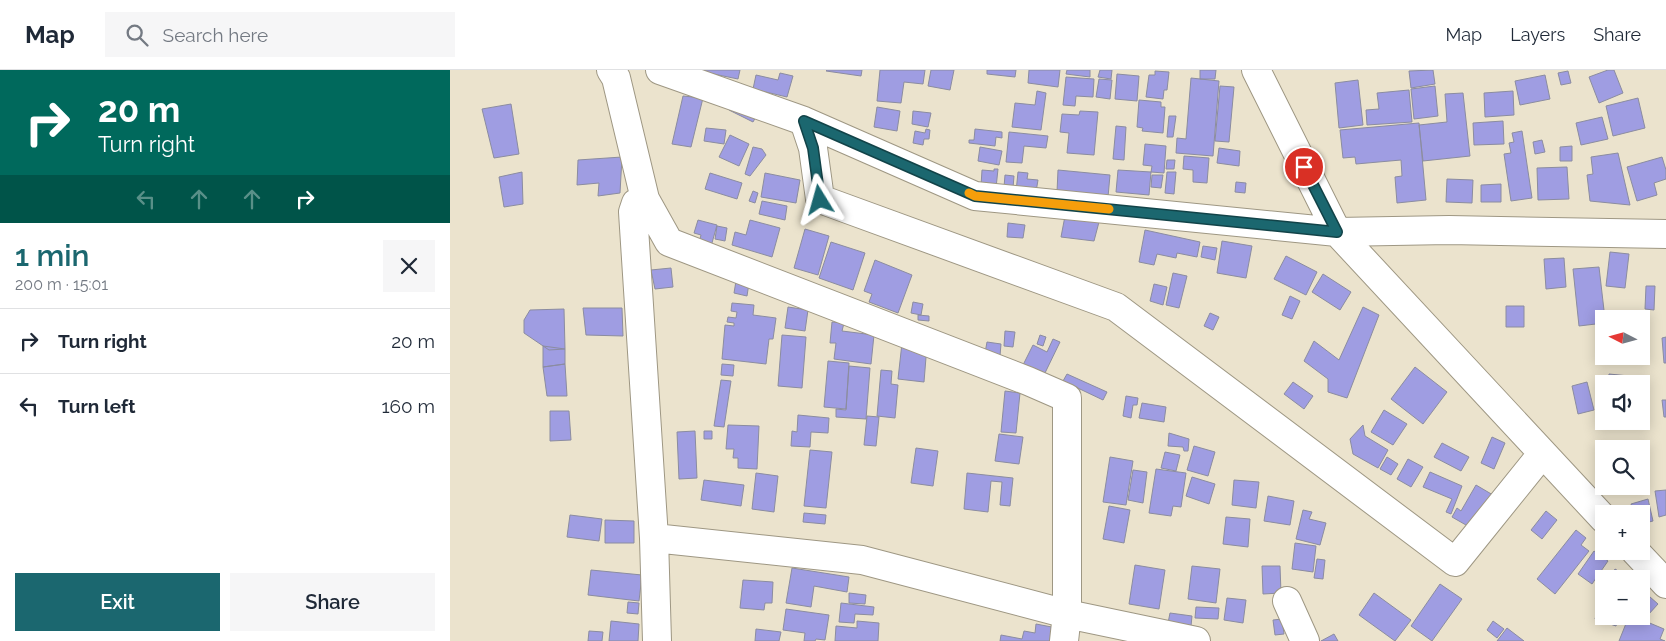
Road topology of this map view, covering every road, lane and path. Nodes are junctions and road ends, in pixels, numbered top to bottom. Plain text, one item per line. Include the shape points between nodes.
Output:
1 (611, 70) edge
2 (660, 70) edge
3 (1256, 70) edge
4 (804, 121) junction
5 (645, 199) junction
6 (1337, 232) junction
7 (1666, 234) edge
8 (1542, 454) junction
9 (1595, 510) edge
10 (654, 538) junction
11 (1643, 560) edge
12 (1666, 584) edge
13 (1287, 601) dead end
14 (1067, 614) junction
15 (657, 641) edge
16 (1064, 641) edge
17 (1196, 641) edge
18 (1305, 641) edge

1 - 5 street via 616,78
2 - 4 street
3 - 6 street
4 - 6 street via 975,196
4 - 8 street via 813,148 820,200 1116,307 1455,562
5 - 10 street via 636,203 633,212
5 - 14 street via 669,242 1067,398
6 - 7 street via 1449,230
6 - 8 street
8 - 9 street
10 - 14 street via 862,560
10 - 15 street
11 - 12 street
13 - 18 street
14 - 16 street
14 - 17 street

